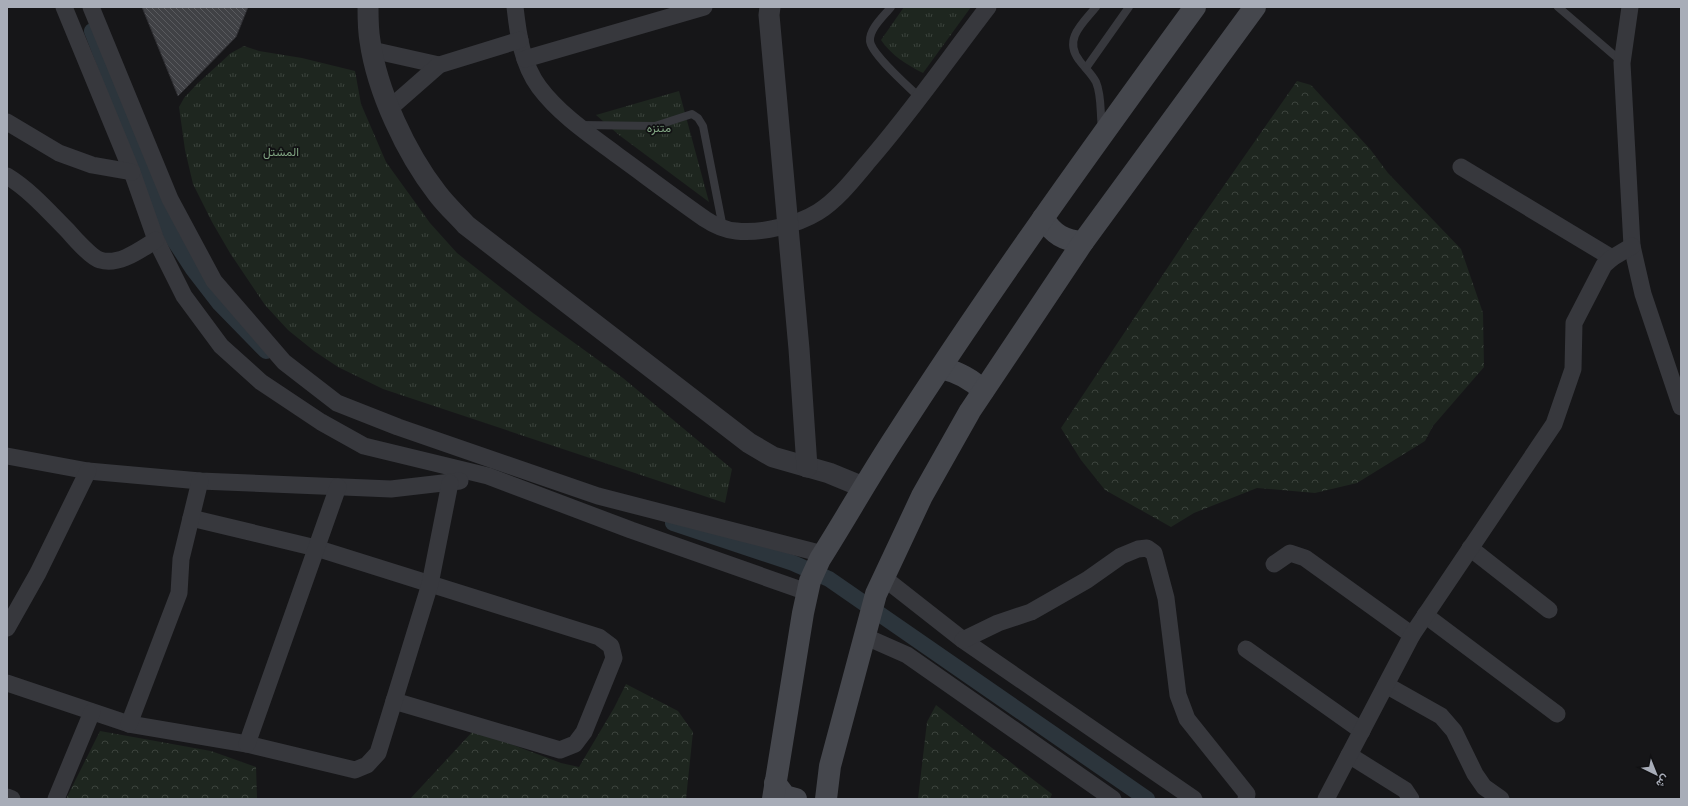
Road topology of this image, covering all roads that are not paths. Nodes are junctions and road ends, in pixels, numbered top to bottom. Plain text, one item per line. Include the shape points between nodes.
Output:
1 (64, 7) edge
2 (91, 7) edge
3 (368, 7) edge
4 (514, 7) edge
5 (704, 7) edge
6 (770, 7) edge
7 (891, 7) edge
8 (988, 7) edge
9 (1096, 7) edge
10 (1129, 7) edge
11 (1195, 7) edge
12 (1255, 7) edge
13 (1558, 7) edge
14 (1630, 7) edge
15 (520, 40) junction
16 (372, 50) junction
17 (525, 59) junction
18 (1622, 62) junction
19 (439, 65) junction
20 (1086, 68) junction
21 (919, 97) junction
22 (390, 108) junction
23 (7, 122) edge
24 (579, 126) junction
25 (1103, 133) junction
26 (1461, 167) dead end
27 (132, 172) junction
28 (7, 176) edge
29 (1043, 218) junction
30 (788, 225) junction
31 (723, 228) junction
32 (156, 240) junction
33 (1083, 242) junction
34 (1632, 246) junction
35 (1612, 258) junction
36 (941, 368) junction
37 (983, 391) junction
38 (1679, 396) edge
39 (7, 456) edge
40 (807, 467) junction
41 (88, 471) junction
42 (488, 476) junction
43 (200, 481) junction
44 (450, 483) junction
45 (338, 487) junction
46 (864, 487) junction
47 (192, 518) junction
48 (316, 548) junction
49 (1470, 548) junction
50 (822, 557) junction
51 (1274, 564) dead end
52 (430, 584) junction
53 (880, 586) junction
54 (809, 587) junction
55 (1550, 610) dead end
56 (1425, 615) junction
57 (7, 628) edge
58 (867, 628) junction
59 (1412, 635) junction
60 (963, 640) junction
61 (1246, 649) dead end
62 (7, 683) edge
63 (1386, 685) junction
64 (394, 701) junction
65 (92, 712) junction
66 (1557, 714) dead end
67 (129, 724) junction
68 (1362, 731) junction
69 (247, 744) junction
70 (1349, 755) junction
71 (774, 791) edge
72 (7, 797) edge
73 (12, 799) edge
74 (56, 799) edge
75 (796, 799) edge
76 (826, 799) edge
77 (1113, 799) edge
78 (1194, 799) edge
79 (1246, 799) edge
80 (1326, 799) edge
81 (1411, 799) edge
82 (1501, 799) edge

1 - 27 street
2 - 50 street via 170,199 214,281 284,362 337,403 398,427 598,496
3 - 16 street
4 - 15 street
5 - 17 street
6 - 30 street
7 - 21 lane via 872,31 870,41 874,52
8 - 21 street
9 - 20 lane via 1073,37 1075,55
10 - 20 lane
11 - 25 main road
12 - 33 main road
13 - 18 lane
14 - 18 street
15 - 17 street
15 - 19 street
16 - 19 street
16 - 22 street via 379,80
17 - 24 street via 539,87
18 - 34 street
19 - 22 street
20 - 25 lane via 1098,91
21 - 30 street via 882,146 838,196 817,213
22 - 40 street via 415,161 438,194 466,225 750,443 773,457
23 - 27 street via 59,153 92,165
24 - 31 street via 699,215
24 - 31 lane via 655,126 692,114 698,118 703,126
25 - 29 main road
26 - 35 street
27 - 32 street
28 - 32 street via 45,207 99,260 128,257
29 - 33 main road via 1059,236 1073,242
29 - 36 main road
30 - 31 street via 765,230 736,231
30 - 40 street
32 - 42 street via 184,296 221,346 261,382 321,422 364,446
33 - 37 main road
34 - 35 street
34 - 38 street via 1643,294
35 - 49 street via 1604,265 1574,323 1573,370 1554,424
36 - 37 main road via 960,373
36 - 46 main road
37 - 53 main road via 922,496
39 - 41 street
40 - 46 street
41 - 43 street
41 - 57 street via 38,573
42 - 44 street
42 - 54 street via 631,530
43 - 45 street
43 - 47 street
44 - 45 street via 392,488
44 - 52 street
45 - 48 street
46 - 50 main road
47 - 48 street
47 - 67 street via 181,559 179,593
48 - 52 street
48 - 69 street
49 - 55 street
49 - 56 street
50 - 54 main road
51 - 59 street via 1290,553 1305,558
52 - 64 street
52 - 64 street via 599,638 611,646 614,658 584,732 575,744 560,750
53 - 58 main road
53 - 60 street
54 - 71 main road
56 - 59 street
56 - 66 street
58 - 76 main road via 830,766
58 - 77 street
59 - 63 street
60 - 78 street
60 - 79 street via 998,623 1031,612 1087,580 1121,556 1147,548 1154,553 1166,598 1178,695 1187,719 1247,794
61 - 68 street
62 - 65 street
63 - 68 street
63 - 82 street via 1441,716 1454,730 1475,774 1484,786
64 - 69 street via 378,753 367,765 355,770
65 - 67 street
65 - 74 street
67 - 69 street
68 - 70 street
70 - 80 street
70 - 81 street via 1404,790
71 - 75 main road
72 - 73 street

